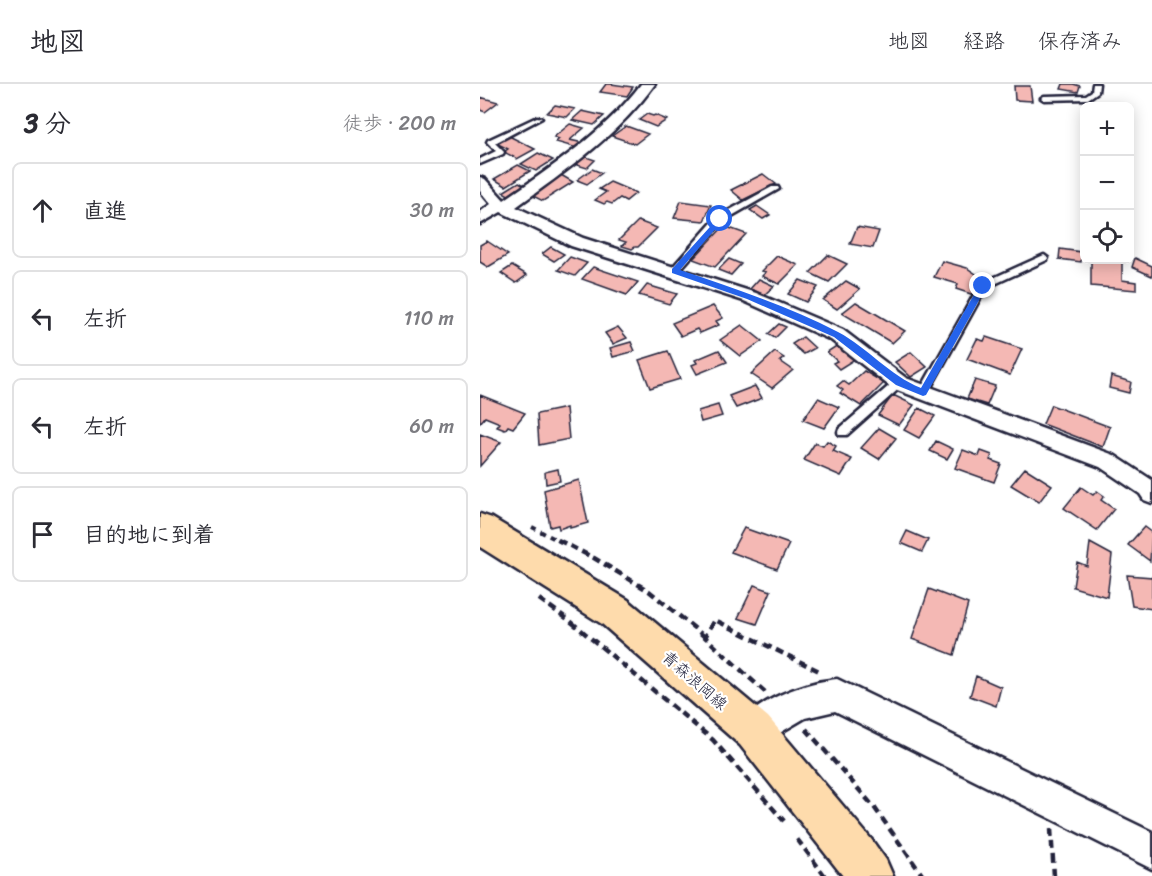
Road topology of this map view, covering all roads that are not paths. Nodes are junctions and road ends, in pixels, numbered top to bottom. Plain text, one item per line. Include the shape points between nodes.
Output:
1 (648, 84) edge
2 (1096, 84) edge
3 (1044, 98) dead end
4 (539, 118) dead end
5 (480, 162) edge
6 (480, 182) edge
7 (775, 189) dead end
8 (502, 207) junction
9 (480, 219) edge
10 (1044, 258) dead end
11 (675, 271) junction
12 (899, 383) junction
13 (923, 393) junction
14 (843, 432) dead end
15 (1152, 494) edge
16 (480, 529) edge
17 (754, 731) junction
18 (1152, 851) edge
19 (870, 876) edge

1 - 8 street via 634,103 565,165
2 - 3 lane via 1095,92 1088,97
4 - 5 lane via 491,142 500,152
6 - 8 street
7 - 11 lane via 720,219
8 - 9 street
8 - 11 street via 577,242
10 - 13 lane via 983,286
11 - 12 street via 750,297 837,335
12 - 13 street
12 - 14 lane
13 - 15 street via 1107,461
16 - 17 main road, 青森浪岡線 via 615,612
17 - 18 street via 804,701 837,695
17 - 19 main road, 青森浪岡線

